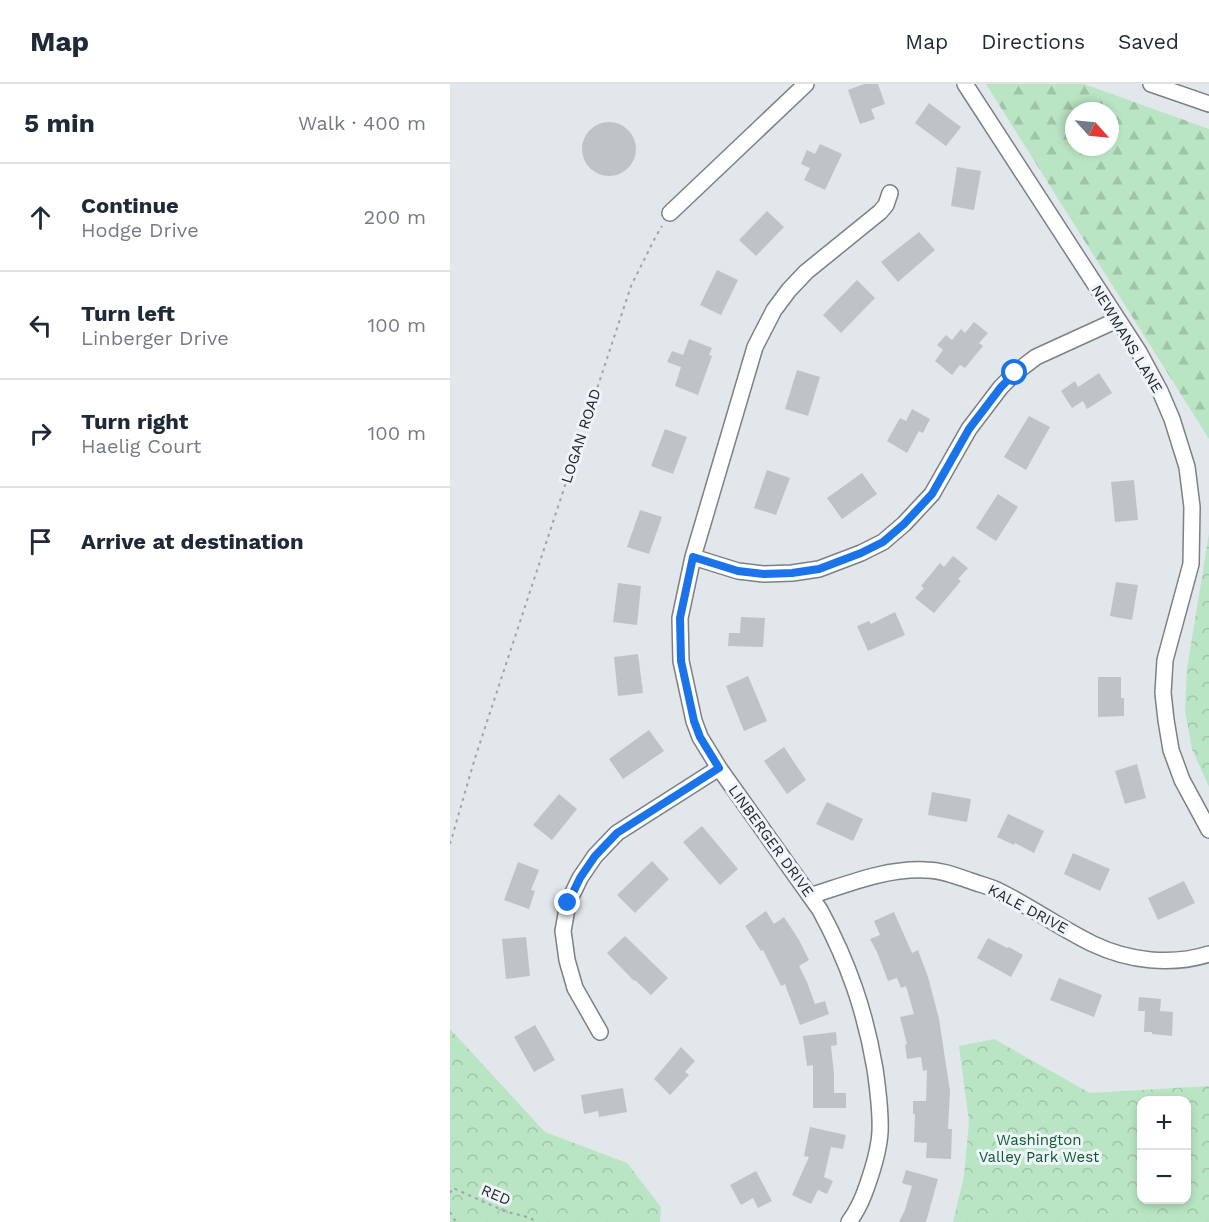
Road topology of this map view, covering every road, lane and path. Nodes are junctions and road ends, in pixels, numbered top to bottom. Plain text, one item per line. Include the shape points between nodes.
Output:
1 (806, 84) edge
2 (965, 84) edge
3 (1151, 84) edge
4 (1209, 104) edge
5 (891, 193) dead end
6 (670, 213) joint
7 (1117, 320) junction
8 (693, 557) junction
9 (719, 768) junction
10 (1209, 830) edge
11 (450, 844) edge
12 (810, 896) junction
13 (1209, 954) edge
14 (600, 1032) dead end
15 (450, 1193) edge
16 (450, 1212) edge
17 (456, 1222) edge
18 (535, 1222) edge
19 (849, 1222) edge

1 - 6 street
2 - 7 street, NEWMANS LANE
3 - 4 street
5 - 8 street, LINBERGER DRIVE via 880,212 806,272 774,310 755,347
6 - 11 path, LOGAN ROAD via 631,286
7 - 8 street via 1036,357 1015,373 969,429 932,494 883,542 819,569 792,573 738,571
7 - 10 street, NEWMANS LANE via 1160,391 1187,467 1192,507 1191,564 1165,660 1163,693 1171,750
8 - 9 street, LINBERGER DRIVE via 680,618 681,661 694,721
9 - 12 street, LINBERGER DRIVE
9 - 14 street via 617,833 595,856 568,903 563,931 567,960 575,988
12 - 13 street, KALE DRIVE via 900,871 948,873 995,889 1093,944 1122,955 1155,961
12 - 19 street, LINBERGER DRIVE via 833,934 860,999 880,1101 880,1135 872,1172
15 - 18 path, RED via 453,1188
16 - 17 path

